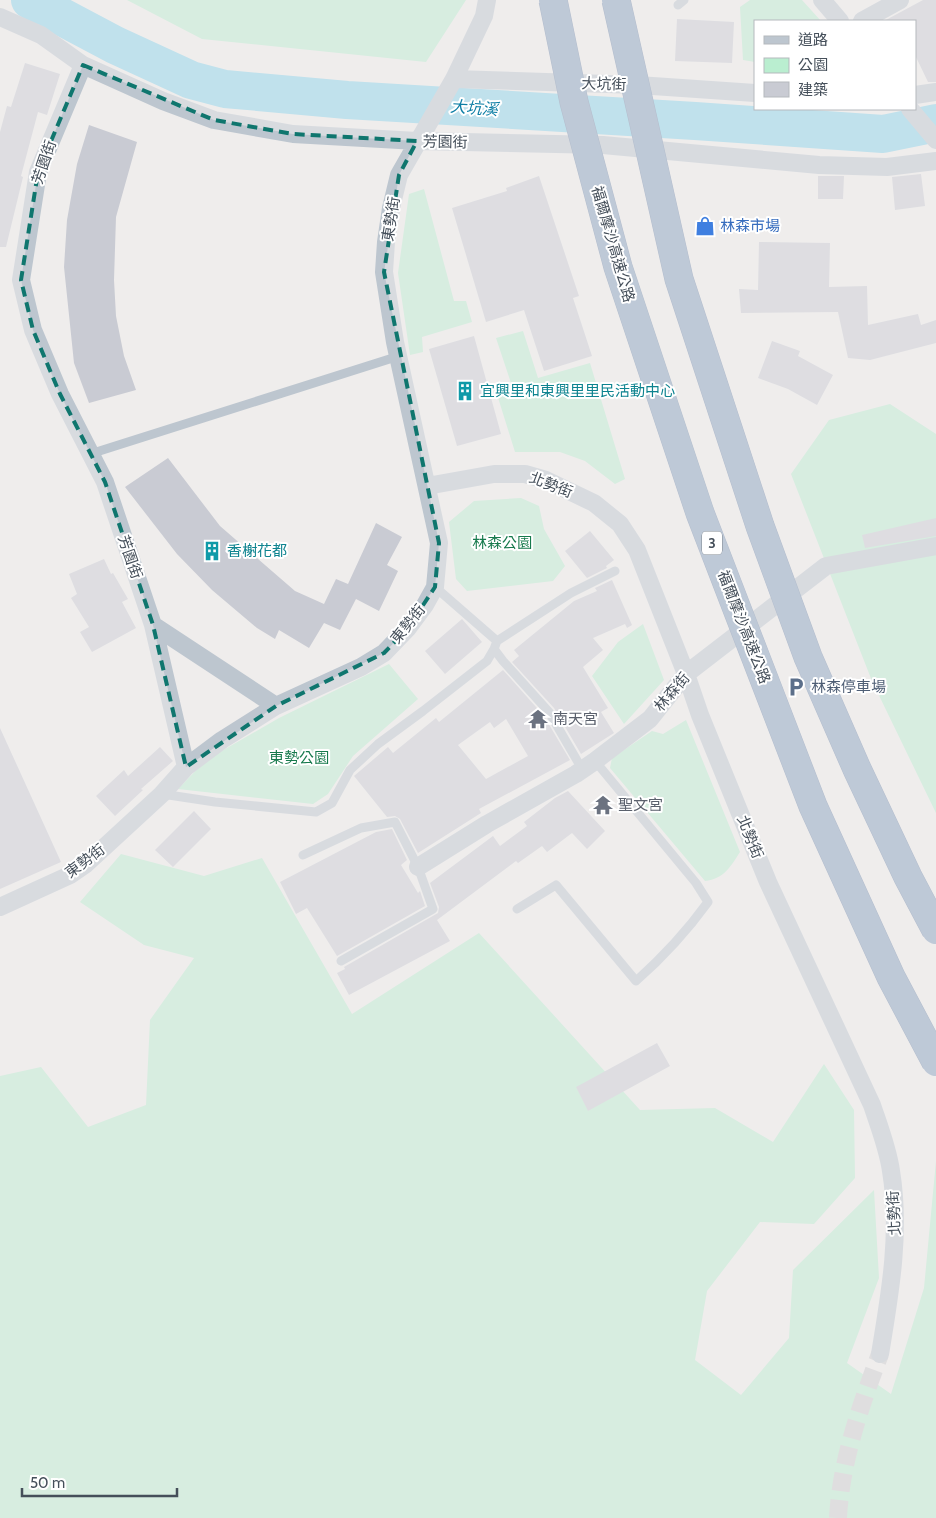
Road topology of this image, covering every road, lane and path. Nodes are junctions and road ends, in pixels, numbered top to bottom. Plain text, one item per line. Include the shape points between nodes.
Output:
1 (487, 0) edge
2 (553, 0) edge
3 (616, 0) edge
4 (822, 0) edge
5 (900, 0) edge
6 (0, 16) edge
7 (839, 20) edge
8 (864, 20) edge
9 (83, 64) junction
10 (454, 79) junction
11 (936, 92) edge
12 (754, 93) edge
13 (916, 95) edge
14 (911, 110) edge
15 (936, 140) edge
16 (417, 141) junction
17 (936, 161) edge
18 (399, 356) junction
19 (90, 454) junction
20 (427, 486) junction
21 (936, 546) edge
22 (615, 571) dead end
23 (435, 587) junction
24 (153, 625) junction
25 (496, 645) junction
26 (686, 674) junction
27 (276, 706) junction
28 (589, 765) junction
29 (186, 768) junction
30 (162, 794) junction
31 (302, 855) dead end
32 (418, 867) junction
33 (0, 907) edge
34 (517, 909) dead end
35 (936, 930) edge
36 (341, 960) dead end
37 (936, 1062) edge
38 (880, 1354) tunnel mouth

1 - 10 street via 484,16
2 - 37 highway, 福爾摩沙高速公路 / 3, bridge via 574,102 618,267 700,513 813,806 891,977
3 - 35 highway, bridge via 679,278 760,526 811,666 861,778
4 - 7 street
5 - 8 street
6 - 9 street via 40,35
9 - 16 street, 芳園街 via 163,101 214,120 293,134
9 - 19 street, 芳園街 via 38,172 21,280 33,330
10 - 12 street, 大坑街 via 638,85
10 - 16 street, 東勢街
11 - 13 street
14 - 15 street
16 - 17 street, 芳園街 via 603,145 819,166 887,167
16 - 18 street, 東勢街 via 399,175 386,242 384,272
18 - 19 lane
18 - 20 street, 東勢街
19 - 24 street, 芳園街 via 105,482
20 - 23 street, 東勢街 via 438,543
20 - 26 street, 北勢街 via 494,474 525,474 546,480 594,503 620,524 637,550
21 - 26 street, 林森街 via 826,566
22 - 25 lane via 571,593
23 - 25 lane
23 - 27 street, 東勢街 via 419,613 384,654
24 - 27 street
24 - 29 street, 芳園街
25 - 28 lane via 503,661 550,712
25 - 30 lane via 487,662 378,744 350,770 332,802 316,812
26 - 28 street, 林森街 via 650,719
26 - 38 street, 北勢街 via 768,882 872,1105 882,1137 891,1170 895,1244
27 - 29 street, 東勢街 via 222,740
28 - 32 street, 林森街
28 - 34 lane via 696,883 708,902 658,961 636,981 556,885
29 - 30 street, 東勢街
30 - 33 street, 東勢街 via 86,864 70,875
31 - 32 lane via 361,828 396,822
32 - 36 lane via 433,909

